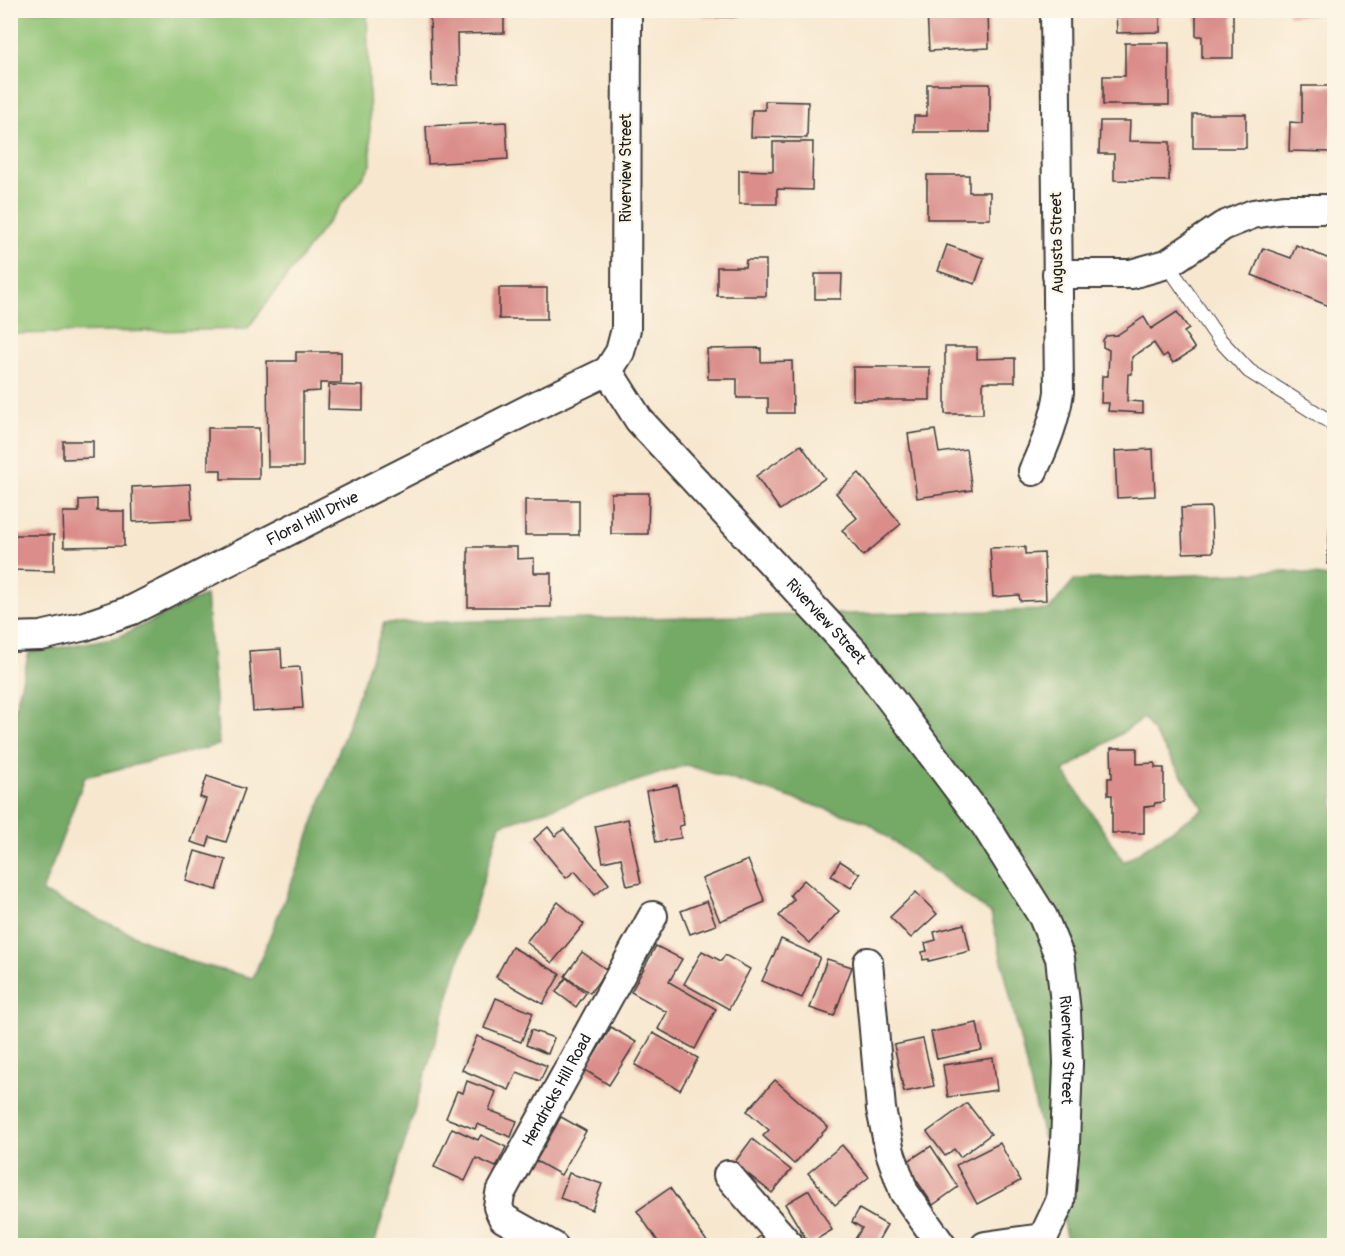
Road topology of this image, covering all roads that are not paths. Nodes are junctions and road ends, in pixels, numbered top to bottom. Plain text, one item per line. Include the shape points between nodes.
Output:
1 (627, 10) edge
2 (1055, 10) edge
3 (1335, 209) edge
4 (1167, 264) junction
5 (1057, 274) junction
6 (608, 371) junction
7 (1335, 428) edge
8 (1033, 471) dead end
9 (10, 637) edge
10 (654, 916) dead end
11 (868, 962) dead end
12 (728, 1175) dead end
13 (553, 1245) edge
14 (790, 1245) edge
15 (942, 1245) edge
16 (985, 1245) edge

1 - 6 street, Riverview Street via 626,329 620,352
2 - 5 street, Augusta Street
3 - 4 street via 1284,209 1252,214 1223,226
4 - 5 street via 1131,274
4 - 7 lane via 1218,338 1249,371
5 - 8 street, Augusta Street via 1059,392 1051,429
6 - 9 street, Floral Hill Drive via 132,610 41,636
6 - 16 street, Riverview Street via 639,420 858,656 986,826 1043,917 1060,958 1066,1012 1068,1063 1060,1202 1043,1238
10 - 13 street, Hendricks Hill Road via 500,1194 498,1207 503,1218
11 - 15 street via 881,1109 890,1152 904,1192
12 - 14 street

